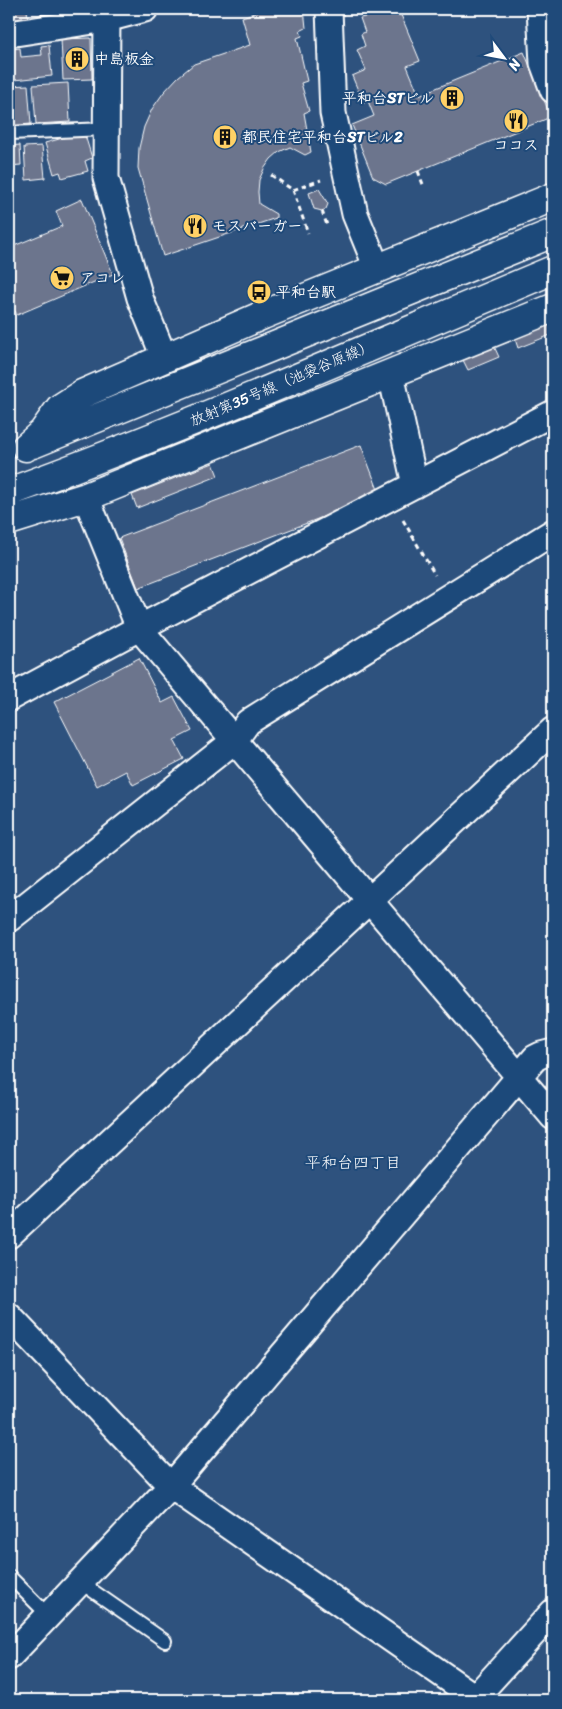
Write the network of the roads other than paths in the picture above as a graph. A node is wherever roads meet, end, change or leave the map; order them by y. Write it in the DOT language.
graph roads {
  1 [pos="145,9"];
  2 [pos="329,9"];
  3 [pos="540,9"];
  4 [pos="107,14"];
  5 [pos="9,34"];
  6 [pos="553,90"];
  7 [pos="106,129"];
  8 [pos="9,133"];
  9 [pos="553,197"];
  10 [pos="553,233"];
  11 [pos="377,268"];
  12 [pos="553,270"];
  13 [pos="553,308"];
  14 [pos="164,357"];
  15 [pos="390,374"];
  16 [pos="553,414"];
  17 [pos="17,450"];
  18 [pos="415,486"];
  19 [pos="9,492"];
  20 [pos="86,497"];
  21 [pos="9,521"];
  22 [pos="553,532"];
  23 [pos="139,628"];
  24 [pos="9,698"];
  25 [pos="553,730"];
  26 [pos="234,741"];
  27 [pos="369,901"];
  28 [pos="9,919"];
  29 [pos="553,1052"];
  30 [pos="519,1076"];
  31 [pos="553,1117"];
  32 [pos="9,1235"];
  33 [pos="9,1316"];
  34 [pos="171,1486"];
  35 [pos="9,1576"];
  36 [pos="80,1582"];
  37 [pos="553,1612"];
  38 [pos="48,1615"];
  39 [pos="165,1641"];
  40 [pos="9,1657"];
  41 [pos="476,1699"];
  1 -- 4 [label="street"];
  2 -- 11 [label="street"];
  3 -- 6 [label="street"];
  4 -- 5 [label="street"];
  4 -- 7 [label="street"];
  7 -- 8 [label="lane"];
  7 -- 14 [label="street"];
  9 -- 11 [label="main road"];
  10 -- 17 [label="main road"];
  11 -- 14 [label="main road"];
  12 -- 19 [label="main road, 放射第35号線（池袋谷原線）"];
  13 -- 15 [label="main road"];
  14 -- 17 [label="main road"];
  15 -- 18 [label="street"];
  15 -- 20 [label="main road"];
  16 -- 18 [label="street"];
  18 -- 23 [label="street"];
  20 -- 21 [label="main road"];
  20 -- 23 [label="street"];
  22 -- 26 [label="street"];
  23 -- 24 [label="street"];
  23 -- 26 [label="street"];
  25 -- 27 [label="street"];
  26 -- 27 [label="street"];
  26 -- 28 [label="street"];
  27 -- 30 [label="street"];
  27 -- 32 [label="street"];
  29 -- 30 [label="street"];
  30 -- 31 [label="street"];
  30 -- 34 [label="street"];
  33 -- 34 [label="street"];
  34 -- 36 [label="street"];
  34 -- 41 [label="street"];
  35 -- 38 [label="lane"];
  36 -- 38 [label="street"];
  36 -- 39 [label="lane"];
  37 -- 41 [label="street"];
  38 -- 40 [label="street"];
}
